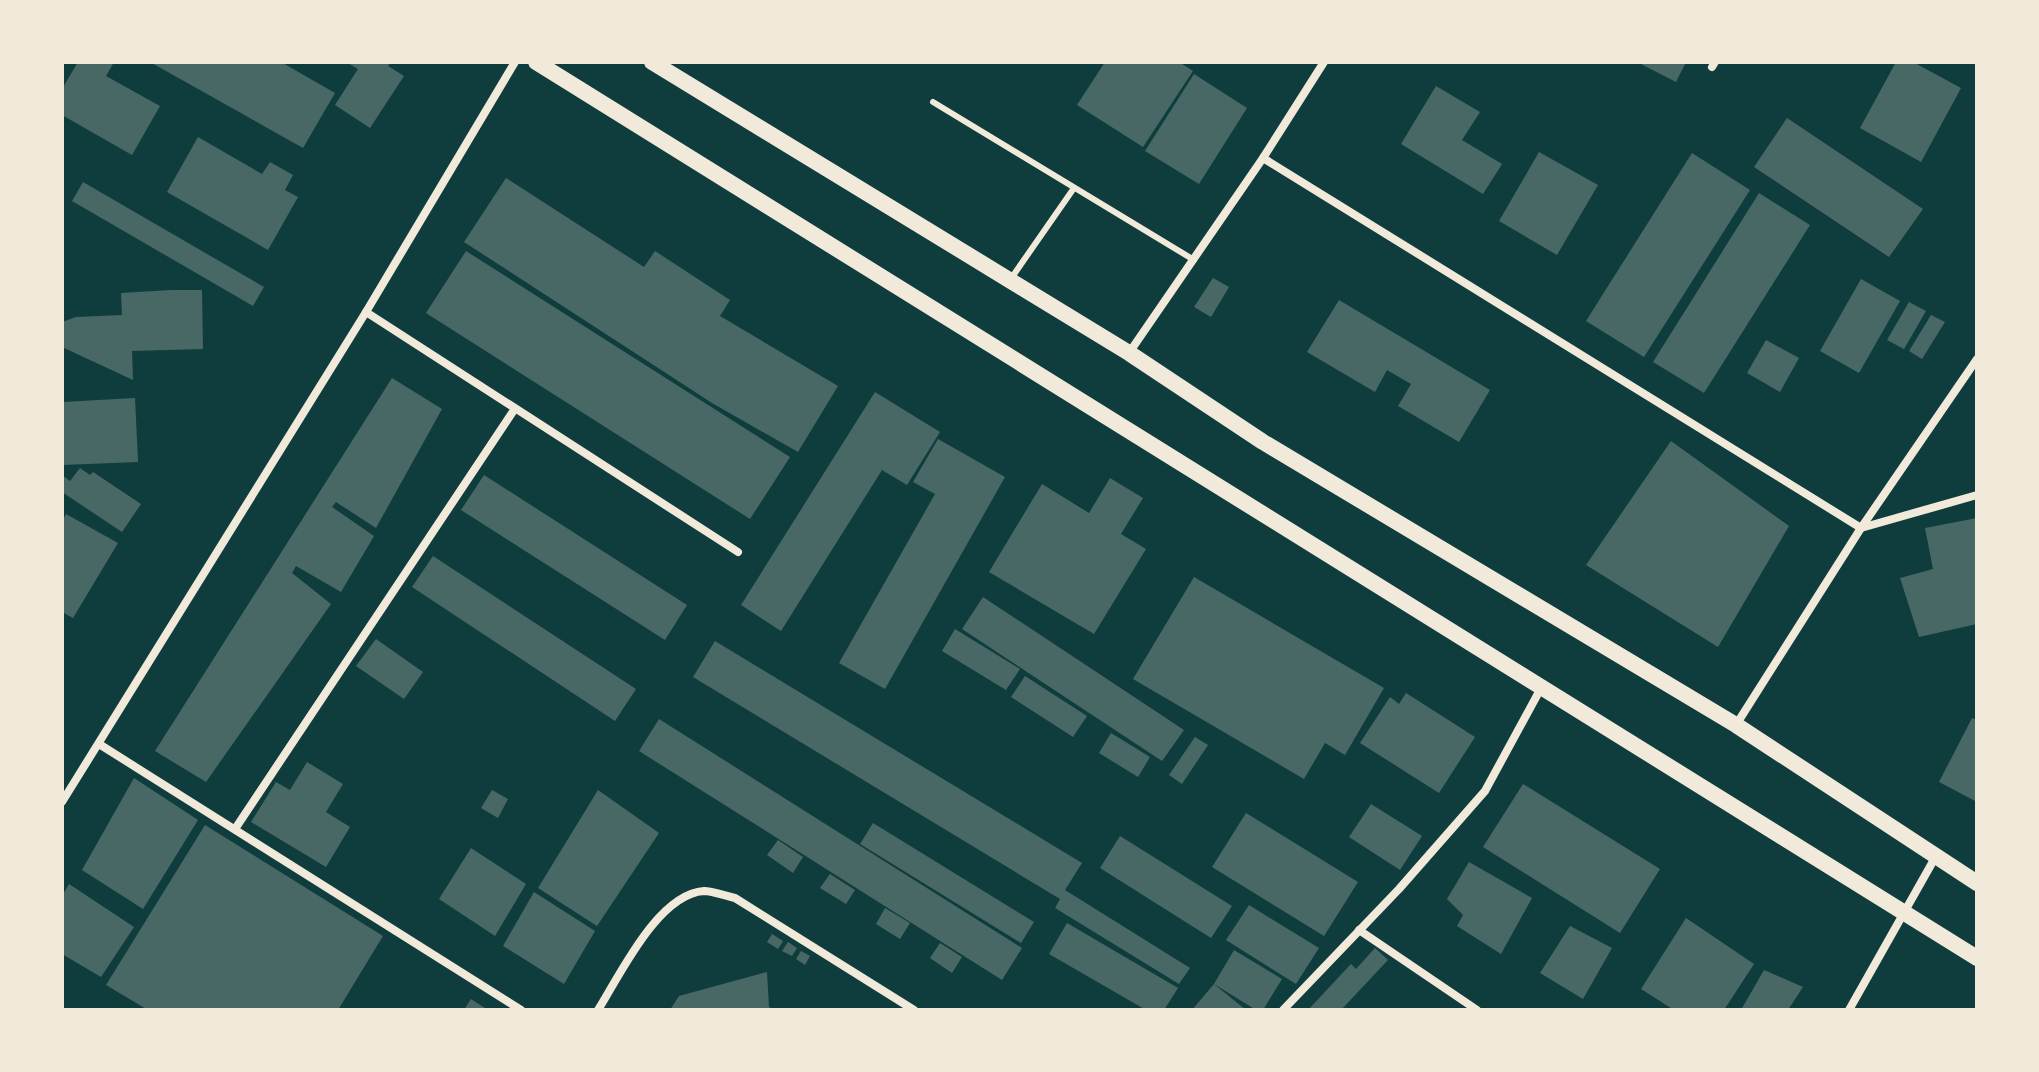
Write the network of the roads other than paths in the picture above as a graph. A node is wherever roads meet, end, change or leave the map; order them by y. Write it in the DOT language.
graph roads {
  1 [pos="515,62"];
  2 [pos="536,62"];
  3 [pos="652,62"];
  4 [pos="1324,62"];
  5 [pos="933,102"];
  6 [pos="1263,158"];
  7 [pos="1074,188"];
  8 [pos="1194,260"];
  9 [pos="1010,280"];
  10 [pos="366,312"];
  11 [pos="1129,353"];
  12 [pos="1977,359"];
  13 [pos="514,410"];
  14 [pos="1977,495"];
  15 [pos="1861,528"];
  16 [pos="738,552"];
  17 [pos="1541,688"];
  18 [pos="1736,725"];
  19 [pos="99,744"];
  20 [pos="62,802"];
  21 [pos="235,829"];
  22 [pos="1936,856"];
  23 [pos="1977,883"];
  24 [pos="1906,915"];
  25 [pos="1359,930"];
  26 [pos="1977,958"];
  27 [pos="521,1010"];
  28 [pos="598,1010"];
  29 [pos="914,1010"];
  30 [pos="1283,1010"];
  31 [pos="1477,1010"];
  32 [pos="1849,1010"];
  1 -- 10 [label="street"];
  2 -- 17 [label="main road"];
  3 -- 9 [label="main road"];
  4 -- 6 [label="street"];
  5 -- 7 [label="lane"];
  6 -- 8 [label="street"];
  6 -- 15 [label="street"];
  7 -- 8 [label="lane"];
  7 -- 9 [label="lane"];
  8 -- 11 [label="street"];
  9 -- 11 [label="main road"];
  10 -- 13 [label="street"];
  10 -- 19 [label="street"];
  11 -- 18 [label="main road"];
  12 -- 15 [label="street"];
  13 -- 16 [label="street"];
  13 -- 21 [label="street"];
  14 -- 15 [label="street"];
  15 -- 18 [label="street"];
  17 -- 24 [label="main road"];
  17 -- 25 [label="street"];
  18 -- 22 [label="main road"];
  19 -- 20 [label="street"];
  19 -- 21 [label="street"];
  21 -- 27 [label="street"];
  22 -- 23 [label="main road"];
  22 -- 24 [label="street"];
  24 -- 26 [label="main road"];
  24 -- 32 [label="street"];
  25 -- 30 [label="street"];
  25 -- 31 [label="street"];
  28 -- 29 [label="street"];
}
